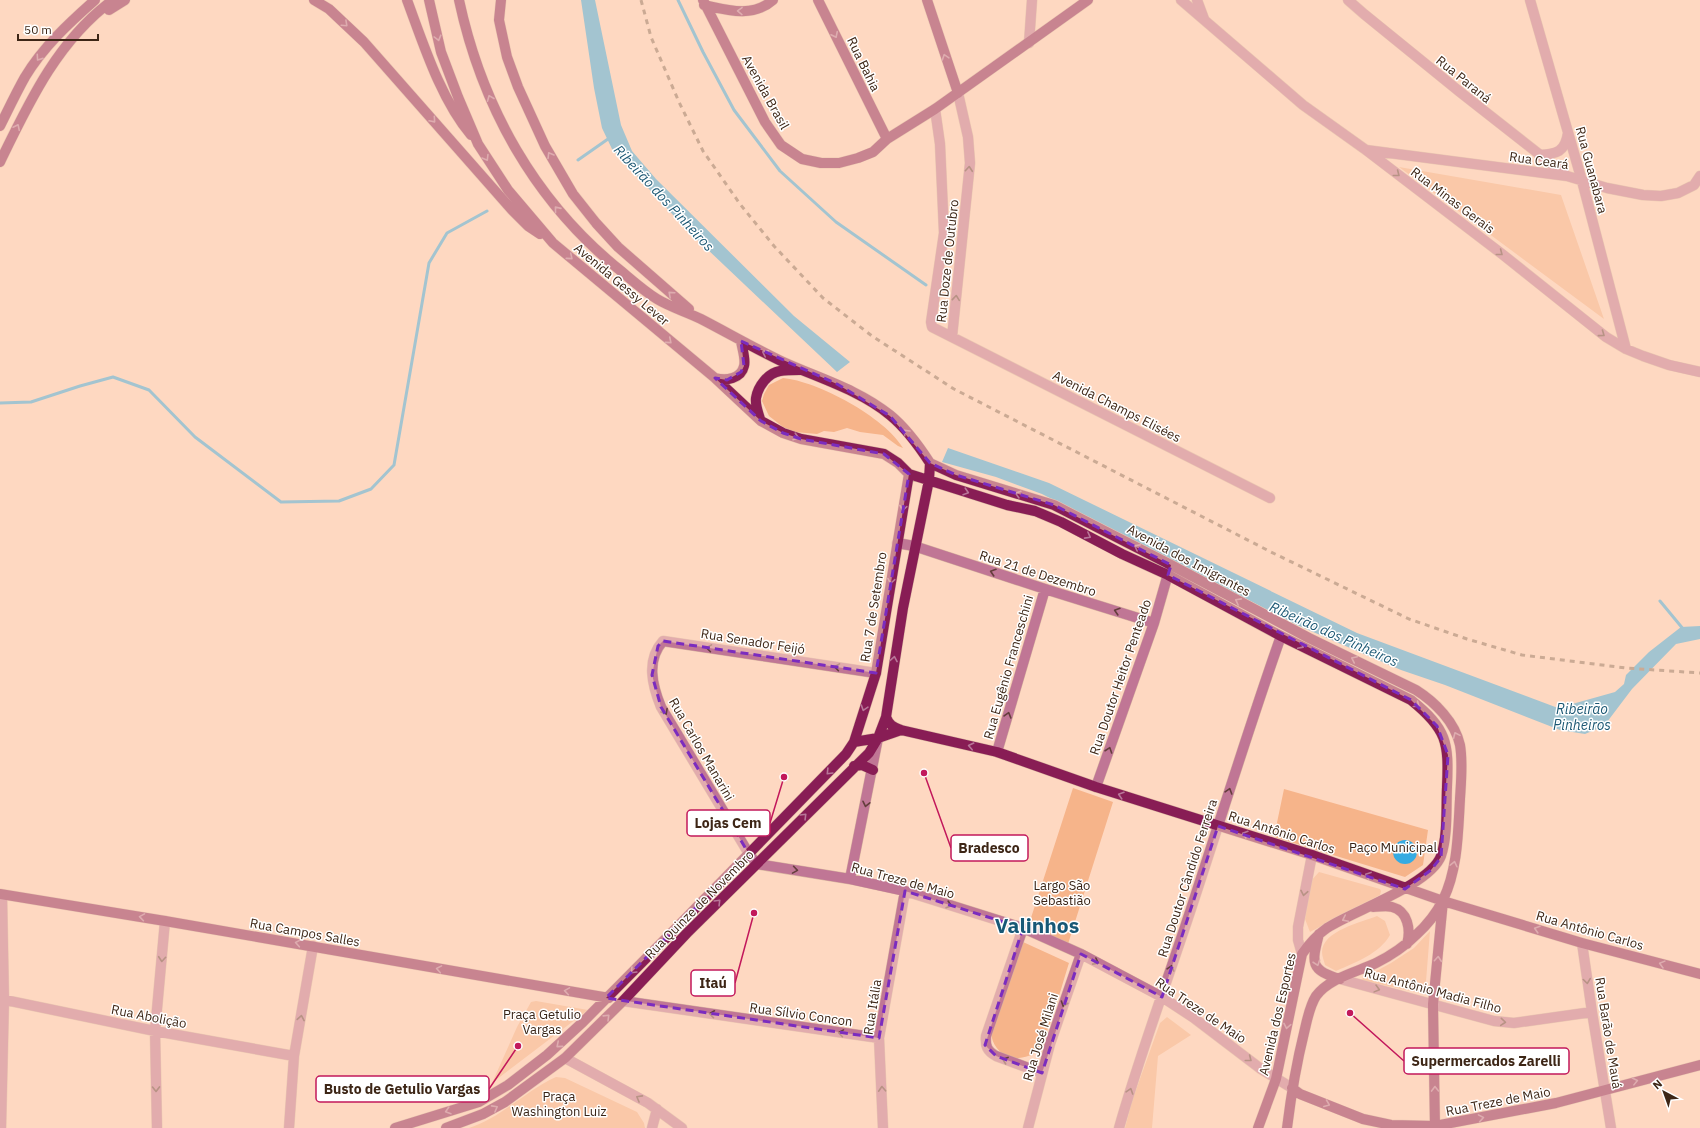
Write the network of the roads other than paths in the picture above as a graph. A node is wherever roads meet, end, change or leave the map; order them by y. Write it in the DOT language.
graph roads {
  1 [pos="95,0"];
  2 [pos="113,0"];
  3 [pos="125,0"];
  4 [pos="314,0"];
  5 [pos="408,0"];
  6 [pos="429,0"];
  7 [pos="459,0"];
  8 [pos="501,0"];
  9 [pos="773,0"];
  10 [pos="818,0"];
  11 [pos="927,0"];
  12 [pos="1032,0"];
  13 [pos="1088,0"];
  14 [pos="1181,0"];
  15 [pos="1197,0"];
  16 [pos="1348,0"];
  17 [pos="1530,0"];
  18 [pos="704,2"];
  19 [pos="1205,21"];
  20 [pos="84,26"];
  21 [pos="1029,43"];
  22 [pos="958,93"];
  23 [pos="935,109"];
  24 [pos="0,126"];
  25 [pos="1568,133"];
  26 [pos="886,139"];
  27 [pos="478,144"];
  28 [pos="1366,150"];
  29 [pos="1539,154"];
  30 [pos="0,162"];
  31 [pos="1567,176"];
  32 [pos="1700,176"];
  33 [pos="1582,181"];
  34 [pos="553,243"];
  35 [pos="701,320"];
  36 [pos="952,337"];
  37 [pos="741,341"];
  38 [pos="1626,349"];
  39 [pos="800,370"];
  40 [pos="1700,372"];
  41 [pos="715,378"];
  42 [pos="761,421"];
  43 [pos="930,463"];
  44 [pos="909,474"];
  45 [pos="929,480"];
  46 [pos="1270,498"];
  47 [pos="897,543"];
  48 [pos="914,546"];
  49 [pos="1171,564"];
  50 [pos="1168,575"];
  51 [pos="1045,589"];
  52 [pos="1154,623"];
  53 [pos="1281,636"];
  54 [pos="876,673"];
  55 [pos="652,675"];
  56 [pos="886,717"];
  57 [pos="901,730"];
  58 [pos="878,738"];
  59 [pos="854,742"];
  60 [pos="997,752"];
  61 [pos="854,766"];
  62 [pos="873,770"];
  63 [pos="1096,787"];
  64 [pos="1218,826"];
  65 [pos="749,854"];
  66 [pos="1312,855"];
  67 [pos="757,864"];
  68 [pos="850,879"];
  69 [pos="1405,889"];
  70 [pos="905,891"];
  71 [pos="1,894"];
  72 [pos="1443,901"];
  73 [pos="1370,907"];
  74 [pos="165,920"];
  75 [pos="1023,928"];
  76 [pos="1319,934"];
  77 [pos="1582,943"];
  78 [pos="1407,944"];
  79 [pos="313,946"];
  80 [pos="1081,954"];
  81 [pos="1302,954"];
  82 [pos="1700,974"];
  83 [pos="1340,979"];
  84 [pos="1162,997"];
  85 [pos="606,998"];
  86 [pos="2,1000"];
  87 [pos="623,1001"];
  88 [pos="1434,1004"];
  89 [pos="1592,1012"];
  90 [pos="155,1031"];
  91 [pos="879,1038"];
  92 [pos="294,1056"];
  93 [pos="565,1058"];
  94 [pos="1700,1065"];
  95 [pos="1042,1073"];
  96 [pos="1276,1079"];
  97 [pos="1292,1088"];
  98 [pos="1606,1089"];
  99 [pos="657,1109"];
  100 [pos="1435,1127"];
  101 [pos="1,1128"];
  102 [pos="157,1128"];
  103 [pos="289,1128"];
  104 [pos="395,1128"];
  105 [pos="446,1128"];
  106 [pos="652,1128"];
  107 [pos="682,1128"];
  108 [pos="883,1128"];
  109 [pos="1028,1128"];
  110 [pos="1118,1128"];
  111 [pos="1258,1128"];
  112 [pos="1287,1128"];
  113 [pos="1611,1128"];
  1 -- 24 [label="main road, one-way"];
  2 -- 20 [label="main road"];
  3 -- 20 [label="main road"];
  4 -- 34 [label="main road, one-way"];
  5 -- 27 [label="main road"];
  6 -- 27 [label="main road, Avenida Gessy Lever, one-way"];
  35 -- 7 [label="main road, Avenida Gessy Lever, one-way"];
  35 -- 8 [label="main road, one-way"];
  9 -- 18 [label="main road, one-way"];
  10 -- 26 [label="main road, Rua Bahia, one-way"];
  22 -- 11 [label="main road, Rua Doze de Outubro, one-way"];
  12 -- 21 [label="street"];
  13 -- 21 [label="main road, Avenida Brasil"];
  14 -- 19 [label="street, Rua Minas Gerais"];
  15 -- 19 [label="street, Rua Minas Gerais"];
  16 -- 29 [label="street, Rua Paraná"];
  17 -- 25 [label="street, Rua Guanabara"];
  18 -- 26 [label="main road, Avenida Brasil"];
  19 -- 28 [label="street, Rua Minas Gerais"];
  30 -- 20 [label="main road, one-way"];
  21 -- 22 [label="main road, Avenida Brasil"];
  22 -- 23 [label="main road, Avenida Brasil"];
  36 -- 22 [label="street, Rua Doze de Outubro, one-way"];
  23 -- 26 [label="main road, Avenida Brasil"];
  23 -- 36 [label="street, Rua Doze de Outubro"];
  25 -- 29 [label="street"];
  25 -- 33 [label="street, Rua Guanabara"];
  27 -- 34 [label="main road, Avenida Gessy Lever, one-way"];
  28 -- 31 [label="street, Rua Ceará"];
  28 -- 38 [label="street, Rua Minas Gerais, one-way"];
  29 -- 31 [label="street, Rua Paraná"];
  31 -- 33 [label="street, Rua Ceará"];
  32 -- 33 [label="street, Rua Ceará"];
  33 -- 38 [label="street, Rua Guanabara"];
  34 -- 41 [label="main road, Avenida Gessy Lever, one-way"];
  35 -- 37 [label="main road, Avenida Gessy Lever"];
  36 -- 46 [label="street, Avenida Champs Elisées"];
  39 -- 37 [label="main road, Avenida Gessy Lever, one-way"];
  37 -- 41 [label="main road"];
  38 -- 40 [label="street, Rua Minas Gerais"];
  39 -- 42 [label="main road"];
  43 -- 39 [label="main road, Avenida Gessy Lever, one-way"];
  41 -- 42 [label="main road, Avenida Gessy Lever"];
  42 -- 44 [label="main road, Avenida Gessy Lever, one-way"];
  43 -- 45 [label="main road"];
  49 -- 43 [label="main road, Avenida dos Imigrantes, one-way"];
  44 -- 45 [label="main road, Avenida dos Imigrantes"];
  44 -- 47 [label="main road, Rua 7 de Setembro, one-way"];
  45 -- 48 [label="main road"];
  45 -- 50 [label="main road, Avenida dos Imigrantes, one-way"];
  47 -- 48 [label="street, Rua 21 de Dezembro"];
  47 -- 54 [label="main road, Rua 7 de Setembro, one-way"];
  51 -- 48 [label="street, Rua 21 de Dezembro, one-way"];
  56 -- 48 [label="main road, one-way"];
  49 -- 50 [label="street, Rua Doutor Heitor Penteado"];
  72 -- 49 [label="main road, Avenida dos Imigrantes, one-way"];
  50 -- 52 [label="street, Rua Doutor Heitor Penteado"];
  50 -- 53 [label="main road, Avenida dos Imigrantes"];
  52 -- 51 [label="street, Rua 21 de Dezembro, one-way"];
  60 -- 51 [label="street, Rua Eugênio Franceschini, one-way"];
  63 -- 52 [label="street, Rua Doutor Heitor Penteado, one-way"];
  64 -- 53 [label="street, Rua Doutor Cândido Ferreira, one-way"];
  53 -- 69 [label="main road, Avenida dos Imigrantes, one-way"];
  54 -- 55 [label="street, Rua Senador Feijó, one-way"];
  54 -- 59 [label="main road, Rua 7 de Setembro, one-way"];
  55 -- 65 [label="street, Rua Carlos Manarini, one-way"];
  56 -- 57 [label="main road, Rua Antônio Carlos"];
  56 -- 58 [label="main road"];
  57 -- 58 [label="main road"];
  60 -- 57 [label="main road, Rua Antônio Carlos, one-way"];
  58 -- 59 [label="main road"];
  58 -- 61 [label="main road, Rua Quinze de Novembro"];
  58 -- 62 [label="street"];
  59 -- 65 [label="main road, Rua Quinze de Novembro, one-way"];
  60 -- 63 [label="main road, Rua Antônio Carlos"];
  61 -- 62 [label="main road"];
  67 -- 61 [label="main road, Rua Quinze de Novembro, one-way"];
  62 -- 68 [label="street, one-way"];
  64 -- 63 [label="main road, Rua Antônio Carlos, one-way"];
  66 -- 64 [label="main road, Rua Antônio Carlos, one-way"];
  84 -- 64 [label="street, Rua Doutor Cândido Ferreira, one-way"];
  65 -- 67 [label="street, Rua Carlos Manarini"];
  65 -- 85 [label="main road, Rua Quinze de Novembro, one-way"];
  69 -- 66 [label="main road, Rua Antônio Carlos, one-way"];
  66 -- 81 [label="street, one-way"];
  67 -- 68 [label="street, Rua Treze de Maio, one-way"];
  87 -- 67 [label="main road, Rua Quinze de Novembro, one-way"];
  68 -- 70 [label="street, Rua Treze de Maio"];
  69 -- 72 [label="main road, Rua Antônio Carlos"];
  69 -- 73 [label="main road, Avenida dos Esportes"];
  70 -- 75 [label="street, Rua Treze de Maio, one-way"];
  70 -- 91 [label="street, Rua Itália"];
  74 -- 71 [label="main road, Rua Campos Salles, one-way"];
  71 -- 86 [label="street"];
  77 -- 72 [label="main road, Rua Antônio Carlos, one-way"];
  72 -- 78 [label="main road"];
  88 -- 72 [label="main road, one-way"];
  73 -- 76 [label="main road, Avenida dos Esportes, one-way"];
  73 -- 78 [label="main road"];
  79 -- 74 [label="main road, Rua Campos Salles, one-way"];
  74 -- 90 [label="street, one-way"];
  75 -- 80 [label="street, Rua Treze de Maio"];
  95 -- 75 [label="street, one-way"];
  76 -- 81 [label="main road, Avenida dos Esportes"];
  76 -- 83 [label="main road, one-way"];
  82 -- 77 [label="main road, Rua Antônio Carlos, one-way"];
  77 -- 89 [label="street, Rua Barão de Mauá, one-way"];
  78 -- 83 [label="main road"];
  85 -- 79 [label="main road, Rua Campos Salles, one-way"];
  92 -- 79 [label="street, one-way"];
  80 -- 84 [label="street, Rua Treze de Maio, one-way"];
  80 -- 95 [label="street, Rua José Milani, one-way"];
  81 -- 96 [label="main road, Avenida dos Esportes, one-way"];
  83 -- 88 [label="street, Rua Antônio Madia Filho, one-way"];
  83 -- 97 [label="main road"];
  84 -- 96 [label="street, Rua Treze de Maio, one-way"];
  110 -- 84 [label="street, Rua Doutor Cândido Ferreira, one-way"];
  85 -- 87 [label="main road, Rua Campos Salles"];
  85 -- 104 [label="main road, Rua Quinze de Novembro, one-way"];
  86 -- 90 [label="street, Rua Abolição"];
  86 -- 101 [label="street"];
  91 -- 87 [label="street, Rua Sílvio Concon, one-way"];
  93 -- 87 [label="main road, Rua Quinze de Novembro, one-way"];
  88 -- 89 [label="street, Rua Antônio Madia Filho, one-way"];
  100 -- 88 [label="main road, one-way"];
  89 -- 98 [label="street, Rua Barão de Mauá"];
  90 -- 92 [label="street, Rua Abolição"];
  90 -- 102 [label="street, one-way"];
  108 -- 91 [label="street, Rua Itália, one-way"];
  92 -- 103 [label="street"];
  99 -- 93 [label="street, one-way"];
  105 -- 93 [label="main road, Rua Quinze de Novembro, one-way"];
  98 -- 94 [label="main road, Rua Treze de Maio, one-way"];
  95 -- 109 [label="street, Rua José Milani"];
  96 -- 97 [label="street, Rua Treze de Maio"];
  96 -- 111 [label="main road, Avenida dos Esportes"];
  97 -- 100 [label="main road, Rua Treze de Maio, one-way"];
  97 -- 112 [label="main road"];
  100 -- 98 [label="main road, Rua Treze de Maio, one-way"];
  98 -- 113 [label="street, Rua Barão de Mauá"];
  99 -- 106 [label="street"];
  99 -- 107 [label="street"];
}
